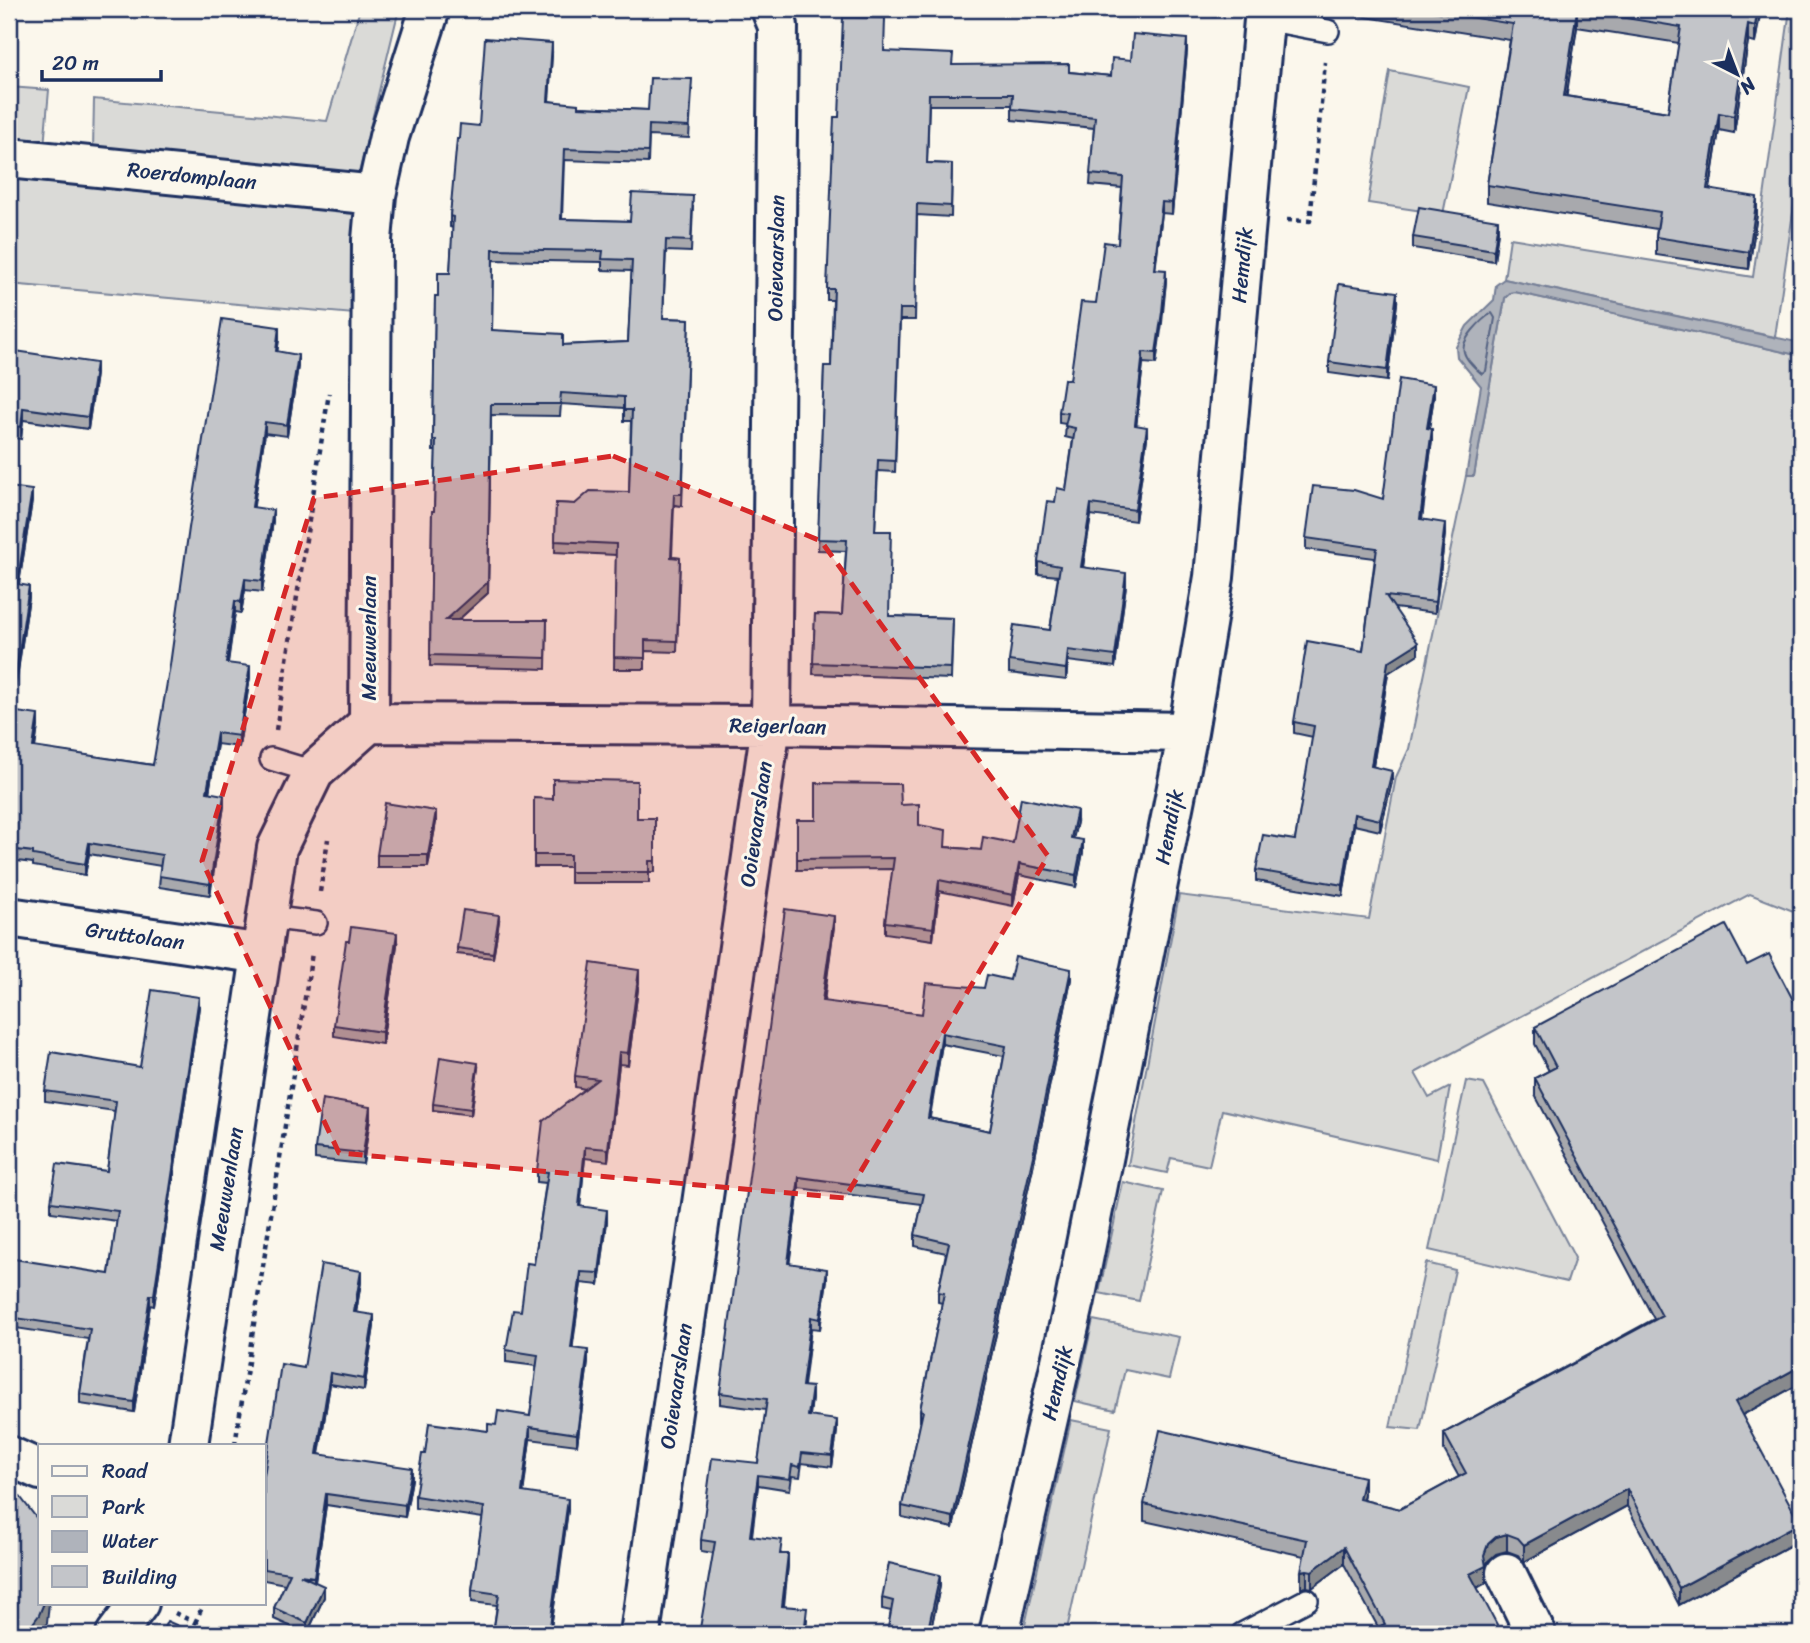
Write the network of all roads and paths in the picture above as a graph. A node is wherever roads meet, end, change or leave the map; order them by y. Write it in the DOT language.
graph roads {
  1 [pos="430,9"];
  2 [pos="771,9"];
  3 [pos="1132,9"];
  4 [pos="1210,12"];
  5 [pos="1265,14"];
  6 [pos="1328,31"];
  7 [pos="9,158"];
  8 [pos="376,195"];
  9 [pos="1247,218"];
  10 [pos="329,392"];
  11 [pos="369,723"];
  12 [pos="771,725"];
  13 [pos="1188,732"];
  14 [pos="271,759"];
  15 [pos="314,772"];
  16 [pos="330,829"];
  17 [pos="9,917"];
  18 [pos="316,923"];
  19 [pos="264,936"];
  20 [pos="188,1444"];
  21 [pos="235,1444"];
  22 [pos="9,1456"];
  23 [pos="38,1469"];
  24 [pos="1506,1573"];
  25 [pos="1307,1600"];
  26 [pos="204,1604"];
  27 [pos="152,1605"];
  28 [pos="195,1623"];
  29 [pos="116,1634"];
  30 [pos="218,1634"];
  31 [pos="640,1634"];
  32 [pos="999,1634"];
  33 [pos="1242,1634"];
  34 [pos="1536,1634"];
  1 -- 8 [label="street, Meeuwenlaan"];
  2 -- 12 [label="street, Ooievaarslaan"];
  3 -- 4 [label="path"];
  4 -- 5 [label="path"];
  5 -- 6 [label="lane"];
  5 -- 9 [label="street, Hemdijk"];
  6 -- 9 [label="path"];
  7 -- 8 [label="street, Roerdomplaan"];
  8 -- 11 [label="street, Meeuwenlaan"];
  9 -- 13 [label="street, Hemdijk"];
  10 -- 14 [label="path"];
  11 -- 12 [label="street, Reigerlaan"];
  11 -- 15 [label="street, Meeuwenlaan"];
  12 -- 13 [label="street, Reigerlaan"];
  12 -- 31 [label="street, Ooievaarslaan"];
  13 -- 32 [label="street, Hemdijk"];
  14 -- 15 [label="lane"];
  15 -- 19 [label="street, Meeuwenlaan"];
  16 -- 18 [label="path"];
  17 -- 19 [label="street, Gruttolaan"];
  18 -- 19 [label="lane"];
  18 -- 21 [label="path"];
  19 -- 20 [label="street, Meeuwenlaan"];
  22 -- 23 [label="street"];
  24 -- 34 [label="street"];
  25 -- 33 [label="lane"];
  26 -- 28 [label="path"];
  27 -- 28 [label="path"];
  27 -- 29 [label="street"];
  28 -- 30 [label="path"];
}
